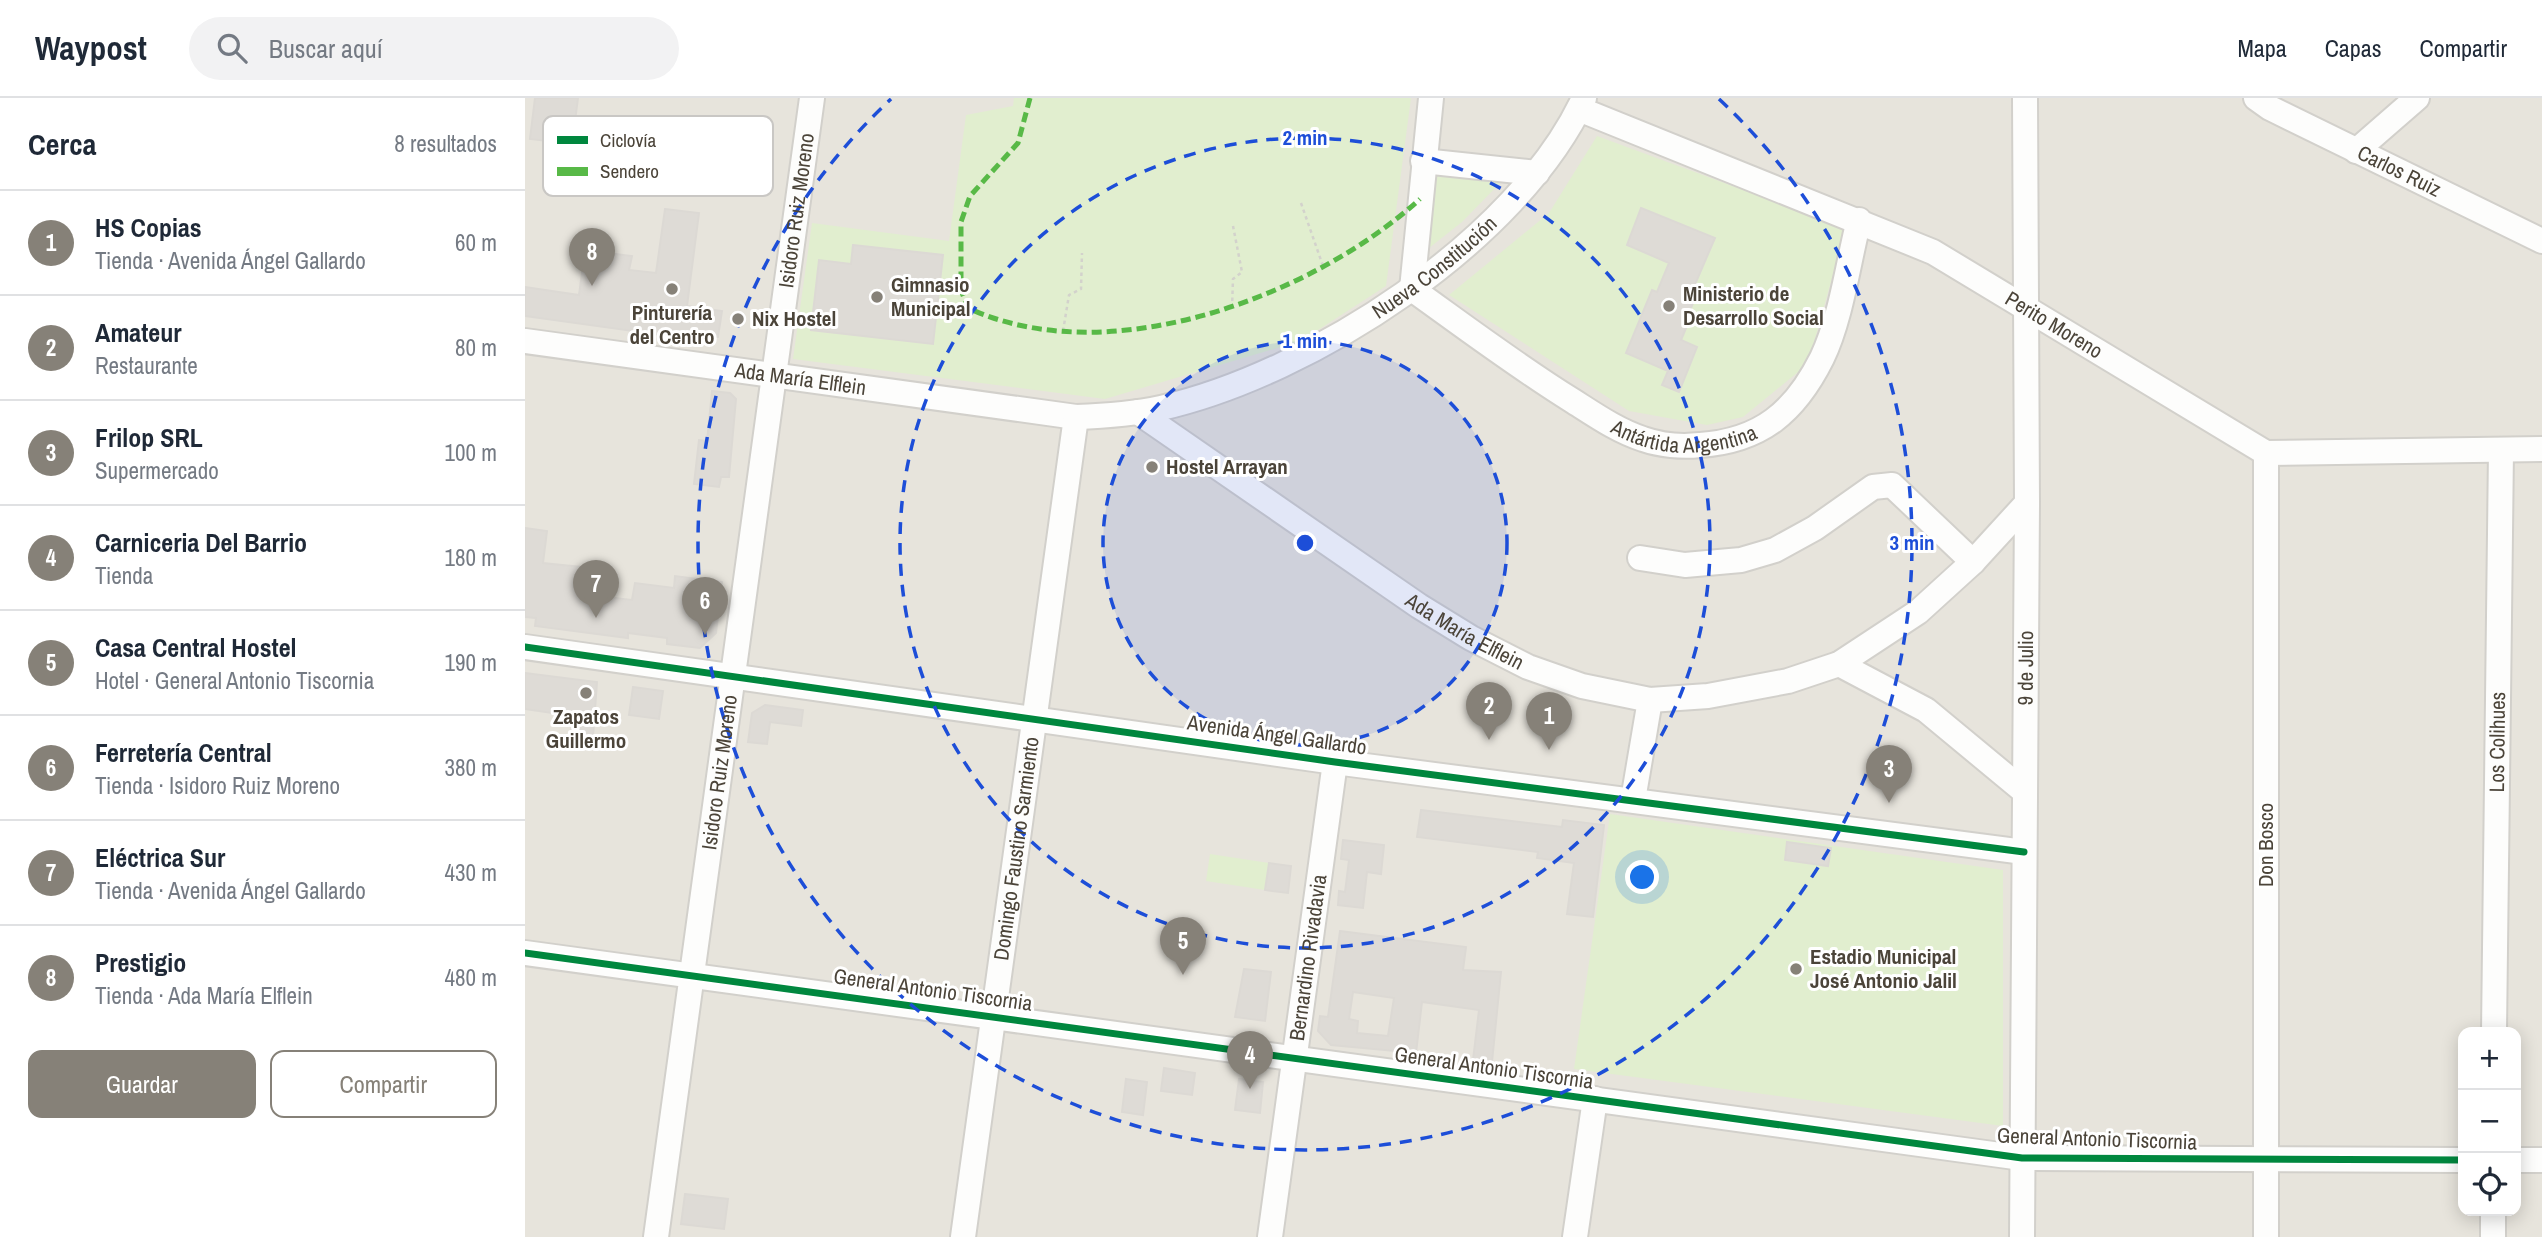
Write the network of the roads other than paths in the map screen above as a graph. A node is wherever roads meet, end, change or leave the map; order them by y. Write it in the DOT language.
graph roads {
  1 [pos="812,98"];
  2 [pos="1430,98"];
  3 [pos="2025,98"];
  4 [pos="2256,98"];
  5 [pos="2417,98"];
  6 [pos="1582,104"];
  7 [pos="2356,151"];
  8 [pos="1423,160"];
  9 [pos="1537,173"];
  10 [pos="1859,220"];
  11 [pos="2542,241"];
  12 [pos="1412,289"];
  13 [pos="2026,308"];
  14 [pos="525,341"];
  15 [pos="776,375"];
  16 [pos="1138,412"];
  17 [pos="1076,417"];
  18 [pos="2542,449"];
  19 [pos="2501,450"];
  20 [pos="2266,453"];
  21 [pos="2027,503"];
  22 [pos="1640,558"];
  23 [pos="1973,562"];
  24 [pos="525,647"];
  25 [pos="1839,664"];
  26 [pos="733,675"];
  27 [pos="1650,700"];
  28 [pos="1034,718"];
  29 [pos="1335,762"];
  30 [pos="2025,793"];
  31 [pos="1633,800"];
  32 [pos="2024,852"];
  33 [pos="525,953"];
  34 [pos="692,975"];
  35 [pos="995,1016"];
  36 [pos="2494,1027"];
  37 [pos="1294,1058"];
  38 [pos="1595,1099"];
  39 [pos="2022,1158"];
  40 [pos="2266,1160"];
  41 [pos="2458,1160"];
  42 [pos="2521,1160"];
  43 [pos="2542,1160"];
  44 [pos="2493,1216"];
  45 [pos="656,1237"];
  46 [pos="963,1237"];
  47 [pos="1270,1237"];
  48 [pos="1575,1237"];
  49 [pos="2022,1237"];
  50 [pos="2266,1237"];
  51 [pos="2493,1237"];
  1 -- 15 [label="street, Isidoro Ruiz Moreno"];
  2 -- 8 [label="street"];
  3 -- 13 [label="street, 9 de Julio"];
  4 -- 7 [label="street, Carlos Ruiz"];
  5 -- 7 [label="street"];
  6 -- 9 [label="street, Nueva Constitución"];
  6 -- 10 [label="street, Perito Moreno"];
  7 -- 11 [label="street, Carlos Ruiz"];
  8 -- 9 [label="street"];
  8 -- 12 [label="street"];
  9 -- 12 [label="street, Nueva Constitución"];
  10 -- 12 [label="street, Antártida Argentina"];
  10 -- 13 [label="street, Perito Moreno"];
  12 -- 16 [label="street, Nueva Constitución"];
  13 -- 20 [label="street, Perito Moreno"];
  13 -- 21 [label="street, 9 de Julio"];
  14 -- 15 [label="street, Ada María Elflein"];
  15 -- 17 [label="street, Ada María Elflein"];
  15 -- 26 [label="street, Isidoro Ruiz Moreno"];
  16 -- 17 [label="street, Nueva Constitución"];
  16 -- 27 [label="street, Ada María Elflein"];
  17 -- 28 [label="street, Domingo Faustino Sarmiento"];
  18 -- 19 [label="street"];
  19 -- 20 [label="street"];
  19 -- 36 [label="street, Los Colihues"];
  20 -- 40 [label="street, Don Bosco"];
  21 -- 23 [label="street, Ada María Elflein"];
  21 -- 30 [label="street, 9 de Julio"];
  22 -- 23 [label="street"];
  23 -- 25 [label="street, Ada María Elflein"];
  24 -- 26 [label="street, Avenida Ángel Gallardo"];
  25 -- 27 [label="street, Ada María Elflein"];
  25 -- 30 [label="street"];
  26 -- 28 [label="street, Avenida Ángel Gallardo"];
  26 -- 34 [label="street, Isidoro Ruiz Moreno"];
  27 -- 31 [label="street"];
  28 -- 29 [label="street, Avenida Ángel Gallardo"];
  28 -- 35 [label="street, Domingo Faustino Sarmiento"];
  29 -- 31 [label="street, Avenida Ángel Gallardo"];
  29 -- 37 [label="street, Bernardino Rivadavia"];
  30 -- 32 [label="street, 9 de Julio"];
  31 -- 32 [label="street, Avenida Ángel Gallardo"];
  32 -- 39 [label="street, 9 de Julio"];
  33 -- 34 [label="street, General Antonio Tiscornia"];
  34 -- 35 [label="street, General Antonio Tiscornia"];
  34 -- 45 [label="street, Isidoro Ruiz Moreno"];
  35 -- 37 [label="street, General Antonio Tiscornia"];
  35 -- 46 [label="street, Domingo Faustino Sarmiento"];
  37 -- 38 [label="street, General Antonio Tiscornia"];
  37 -- 47 [label="street, Bernardino Rivadavia"];
  38 -- 39 [label="street, General Antonio Tiscornia"];
  38 -- 48 [label="street"];
  39 -- 40 [label="street, General Antonio Tiscornia"];
  39 -- 49 [label="street, 9 de Julio"];
  40 -- 41 [label="street, General Antonio Tiscornia"];
  40 -- 50 [label="street, Don Bosco"];
  42 -- 43 [label="street"];
  44 -- 51 [label="street"];
}
